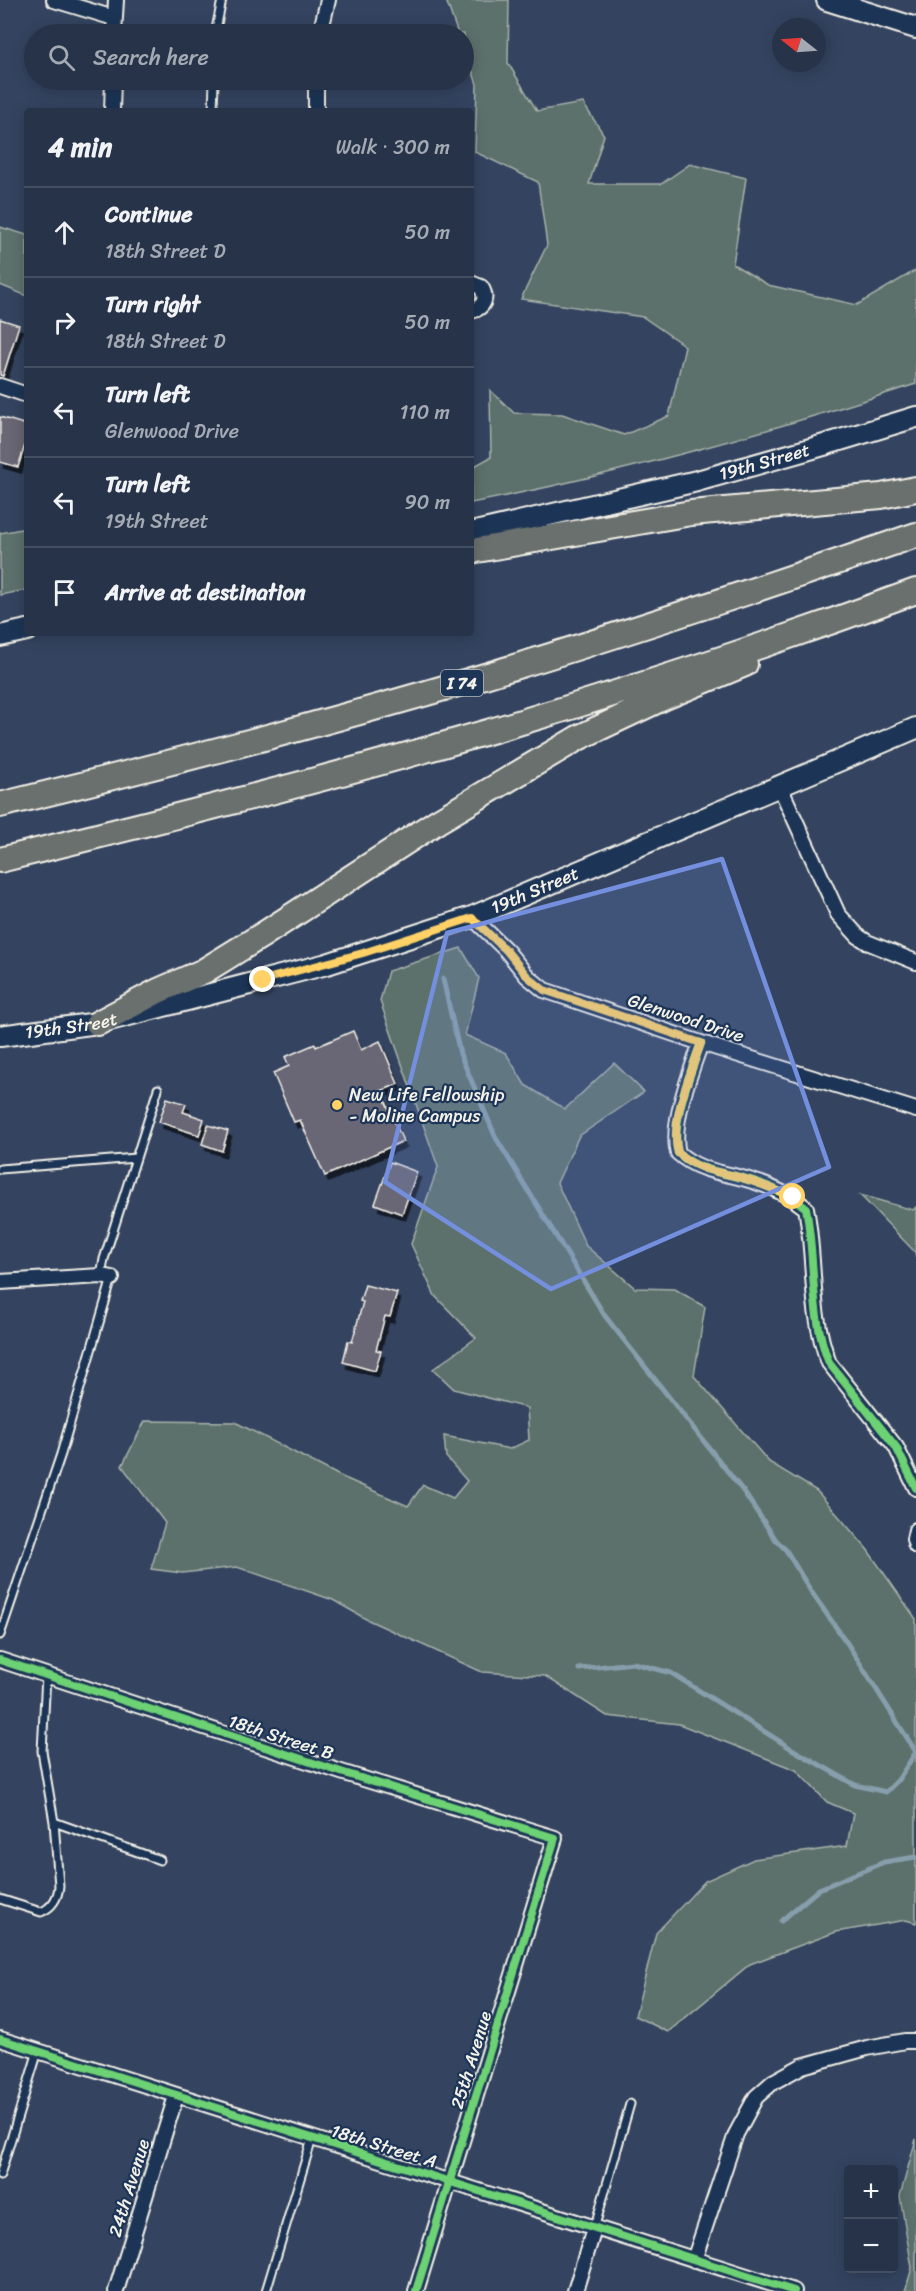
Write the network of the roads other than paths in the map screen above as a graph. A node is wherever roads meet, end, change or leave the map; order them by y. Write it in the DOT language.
graph roads {
  1 [pos="54,0"];
  2 [pos="116,0"];
  3 [pos="222,0"];
  4 [pos="328,0"];
  5 [pos="827,0"];
  6 [pos="114,18"];
  7 [pos="114,24"];
  8 [pos="217,24"];
  9 [pos="322,24"];
  10 [pos="916,28"];
  11 [pos="113,90"];
  12 [pos="214,90"];
  13 [pos="316,90"];
  14 [pos="112,108"];
  15 [pos="213,108"];
  16 [pos="316,108"];
  17 [pos="474,284"];
  18 [pos="474,310"];
  19 [pos="0,386"];
  20 [pos="24,394"];
  21 [pos="916,417"];
  22 [pos="916,489"];
  23 [pos="474,532"];
  24 [pos="916,535"];
  25 [pos="474,550"];
  26 [pos="916,591"];
  27 [pos="848,616"];
  28 [pos="24,631"];
  29 [pos="0,636"];
  30 [pos="916,728"];
  31 [pos="780,787"];
  32 [pos="0,805"];
  33 [pos="0,860"];
  34 [pos="472,918"];
  35 [pos="916,962"];
  36 [pos="98,1023"];
  37 [pos="0,1036"];
  38 [pos="701,1043"];
  39 [pos="158,1089"];
  40 [pos="916,1110"];
  41 [pos="136,1158"];
  42 [pos="0,1169"];
  43 [pos="107,1277"];
  44 [pos="0,1282"];
  45 [pos="916,1488"];
  46 [pos="916,1530"];
  47 [pos="916,1546"];
  48 [pos="0,1635"];
  49 [pos="0,1660"];
  50 [pos="46,1676"];
  51 [pos="54,1822"];
  52 [pos="555,1838"];
  53 [pos="160,1860"];
  54 [pos="0,1899"];
  55 [pos="0,2039"];
  56 [pos="916,2041"];
  57 [pos="38,2051"];
  58 [pos="176,2096"];
  59 [pos="630,2104"];
  60 [pos="312,2139"];
  61 [pos="0,2175"];
  62 [pos="450,2182"];
  63 [pos="594,2229"];
  64 [pos="694,2260"];
  65 [pos="116,2291"];
  66 [pos="266,2291"];
  67 [pos="416,2291"];
  68 [pos="575,2291"];
  69 [pos="794,2291"];
  1 -- 6 [label="street"];
  2 -- 6 [label="street"];
  3 -- 8 [label="lane"];
  4 -- 9 [label="street"];
  5 -- 10 [label="main road"];
  6 -- 7 [label="street"];
  11 -- 14 [label="street"];
  12 -- 15 [label="lane"];
  13 -- 16 [label="street"];
  17 -- 18 [label="street"];
  19 -- 20 [label="street"];
  21 -- 23 [label="main road, 19th Street"];
  22 -- 25 [label="highway"];
  24 -- 32 [label="highway, I 74"];
  26 -- 27 [label="highway"];
  27 -- 33 [label="highway"];
  27 -- 36 [label="highway"];
  28 -- 29 [label="main road"];
  30 -- 31 [label="main road, 19th Street"];
  31 -- 34 [label="main road, 19th Street"];
  31 -- 35 [label="street"];
  34 -- 36 [label="main road, 19th Street"];
  34 -- 38 [label="street, Glenwood Drive"];
  36 -- 37 [label="main road, 19th Street"];
  38 -- 40 [label="street, Glenwood Drive"];
  38 -- 45 [label="street"];
  39 -- 41 [label="lane"];
  41 -- 42 [label="lane"];
  41 -- 43 [label="lane"];
  43 -- 44 [label="street"];
  43 -- 48 [label="lane"];
  46 -- 47 [label="street"];
  49 -- 50 [label="street, 18th Street B"];
  50 -- 51 [label="lane"];
  50 -- 52 [label="street, 18th Street B"];
  51 -- 53 [label="lane"];
  51 -- 54 [label="lane"];
  52 -- 62 [label="street, 25th Avenue"];
  55 -- 57 [label="street, 18th Street A"];
  56 -- 64 [label="street"];
  57 -- 58 [label="street, 18th Street A"];
  57 -- 61 [label="lane"];
  58 -- 60 [label="street, 18th Street A"];
  58 -- 65 [label="street, 24th Avenue"];
  59 -- 63 [label="lane"];
  60 -- 62 [label="street, 18th Street A"];
  60 -- 66 [label="lane"];
  62 -- 63 [label="street, 18th Street A"];
  62 -- 67 [label="street, 25th Avenue"];
  63 -- 64 [label="street, 18th Street A"];
  63 -- 68 [label="street"];
  64 -- 69 [label="street, 18th Street A"];
}
